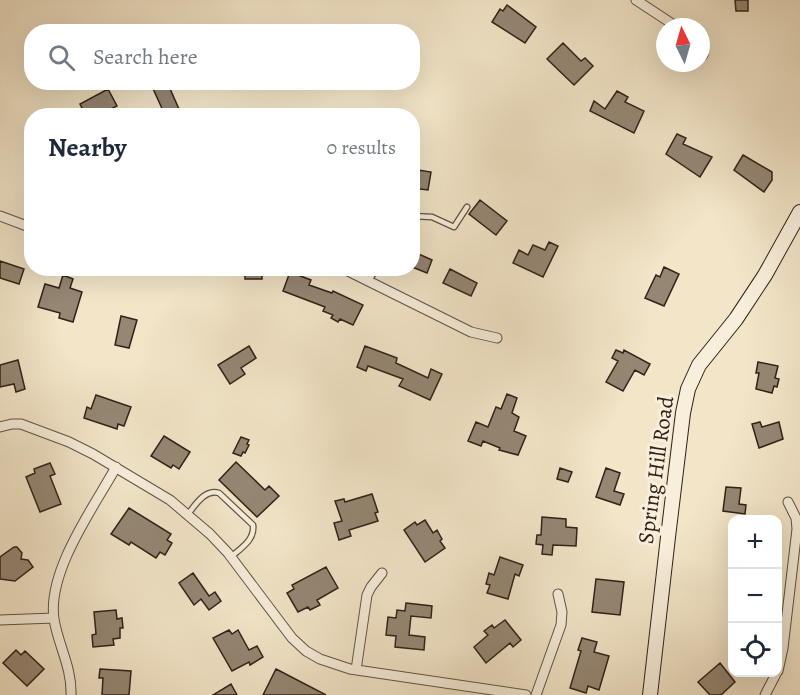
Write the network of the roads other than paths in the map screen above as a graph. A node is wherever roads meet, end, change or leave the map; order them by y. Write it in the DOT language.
graph roads {
  1 [pos="636,0"];
  2 [pos="663,18"];
  3 [pos="467,207"];
  4 [pos="800,212"];
  5 [pos="0,216"];
  6 [pos="420,216"];
  7 [pos="24,225"];
  8 [pos="357,276"];
  9 [pos="372,276"];
  10 [pos="368,282"];
  11 [pos="497,338"];
  12 [pos="0,427"];
  13 [pos="116,467"];
  14 [pos="788,502"];
  15 [pos="188,514"];
  16 [pos="231,557"];
  17 [pos="382,573"];
  18 [pos="558,594"];
  19 [pos="54,618"];
  20 [pos="0,620"];
  21 [pos="782,652"];
  22 [pos="356,670"];
  23 [pos="774,677"];
  24 [pos="71,695"];
  25 [pos="526,695"];
  26 [pos="536,695"];
  27 [pos="650,695"];
  28 [pos="765,695"];
  1 -- 2 [label="street"];
  3 -- 6 [label="lane"];
  4 -- 27 [label="main road, Spring Hill Road"];
  5 -- 7 [label="street"];
  8 -- 10 [label="street"];
  9 -- 10 [label="lane"];
  10 -- 11 [label="street"];
  12 -- 13 [label="street"];
  13 -- 15 [label="street"];
  13 -- 19 [label="street"];
  14 -- 21 [label="street"];
  15 -- 16 [label="street"];
  15 -- 16 [label="lane"];
  16 -- 22 [label="street"];
  17 -- 22 [label="street"];
  18 -- 26 [label="street"];
  19 -- 20 [label="street"];
  19 -- 24 [label="street"];
  22 -- 25 [label="street"];
  23 -- 28 [label="street"];
}
